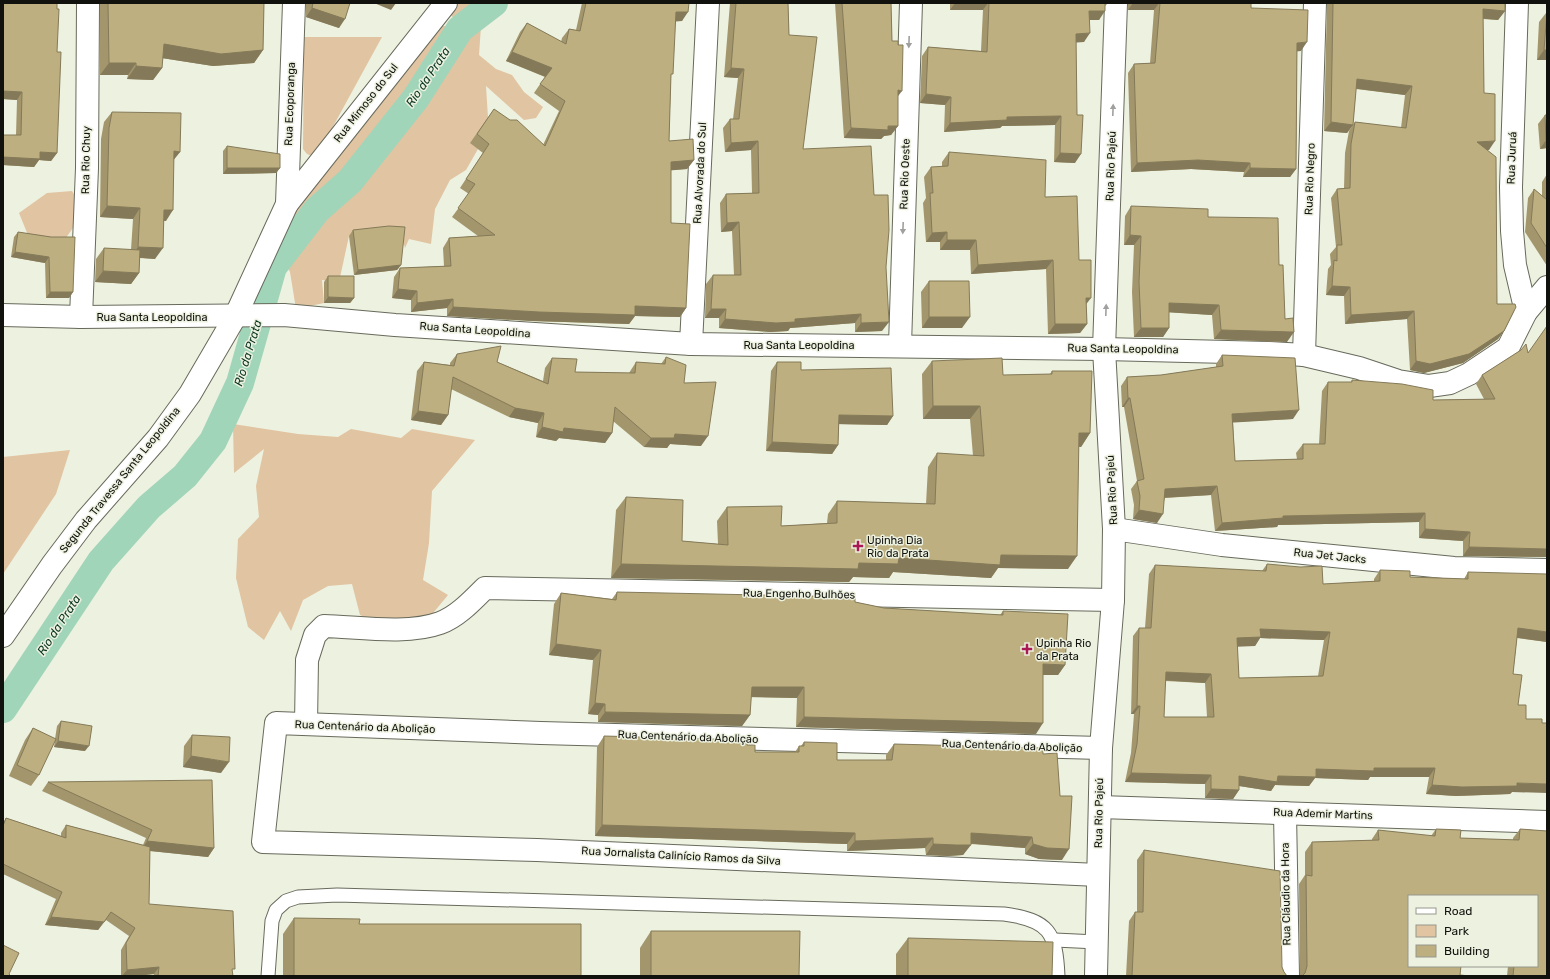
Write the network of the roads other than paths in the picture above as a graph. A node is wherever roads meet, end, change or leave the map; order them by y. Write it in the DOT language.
graph roads {
  1 [pos="88,3"];
  2 [pos="294,3"];
  3 [pos="446,3"];
  4 [pos="708,3"];
  5 [pos="910,3"];
  6 [pos="1116,3"];
  7 [pos="1316,3"];
  8 [pos="1517,3"];
  9 [pos="286,204"];
  10 [pos="1547,287"];
  11 [pos="1526,312"];
  12 [pos="3,315"];
  13 [pos="81,317"];
  14 [pos="241,317"];
  15 [pos="691,344"];
  16 [pos="900,345"];
  17 [pos="1104,349"];
  18 [pos="1304,355"];
  19 [pos="1114,529"];
  20 [pos="1547,570"];
  21 [pos="1113,600"];
  22 [pos="7,630"];
  23 [pos="306,724"];
  24 [pos="1101,748"];
  25 [pos="1100,807"];
  26 [pos="1285,813"];
  27 [pos="1547,822"];
  28 [pos="263,842"];
  29 [pos="1098,875"];
  30 [pos="1054,940"];
  31 [pos="1097,942"];
  32 [pos="268,976"];
  33 [pos="1058,976"];
  34 [pos="1096,976"];
  35 [pos="1288,976"];
  1 -- 13 [label="street, Rua Rio Chuy"];
  2 -- 9 [label="street, Rua Ecoporanga"];
  3 -- 9 [label="street, Rua Mimoso do Sul"];
  4 -- 15 [label="street, Rua Alvorada do Sul"];
  5 -- 16 [label="street, Rua Rio Oeste, one-way"];
  17 -- 6 [label="street, Rua Rio Pajeú, one-way"];
  7 -- 18 [label="street, Rua Rio Negro"];
  8 -- 11 [label="street, Rua Juruá"];
  9 -- 14 [label="street, Segunda Travessa Santa Leopoldina"];
  10 -- 11 [label="street, Rua Santa Leopoldina"];
  11 -- 18 [label="street, Rua Santa Leopoldina"];
  12 -- 13 [label="street, Rua Santa Leopoldina"];
  13 -- 14 [label="street, Rua Santa Leopoldina"];
  14 -- 15 [label="street, Rua Santa Leopoldina"];
  14 -- 22 [label="street, Segunda Travessa Santa Leopoldina"];
  15 -- 16 [label="street, Rua Santa Leopoldina"];
  16 -- 17 [label="street, Rua Santa Leopoldina"];
  17 -- 18 [label="street, Rua Santa Leopoldina"];
  17 -- 19 [label="street, Rua Rio Pajeú"];
  19 -- 20 [label="street, Rua Jet Jacks"];
  19 -- 21 [label="street, Rua Rio Pajeú"];
  21 -- 23 [label="street, Rua Engenho Bulhões"];
  21 -- 24 [label="street, Rua Rio Pajeú"];
  23 -- 24 [label="street, Rua Centenário da Abolição"];
  23 -- 28 [label="street, Rua Centenário da Abolição"];
  24 -- 25 [label="street, Rua Rio Pajeú"];
  25 -- 26 [label="street, Rua Ademir Martins"];
  25 -- 29 [label="street, Rua Rio Pajeú"];
  26 -- 27 [label="street, Rua Ademir Martins"];
  26 -- 35 [label="street, Rua Cláudio da Hora"];
  28 -- 29 [label="street, Rua Jornalista Calinício Ramos da Silva"];
  29 -- 31 [label="street, Rua Rio Pajeú"];
  30 -- 31 [label="lane"];
  30 -- 32 [label="lane"];
  30 -- 33 [label="lane"];
  31 -- 34 [label="street, Rua Rio Pajeú"];
}
